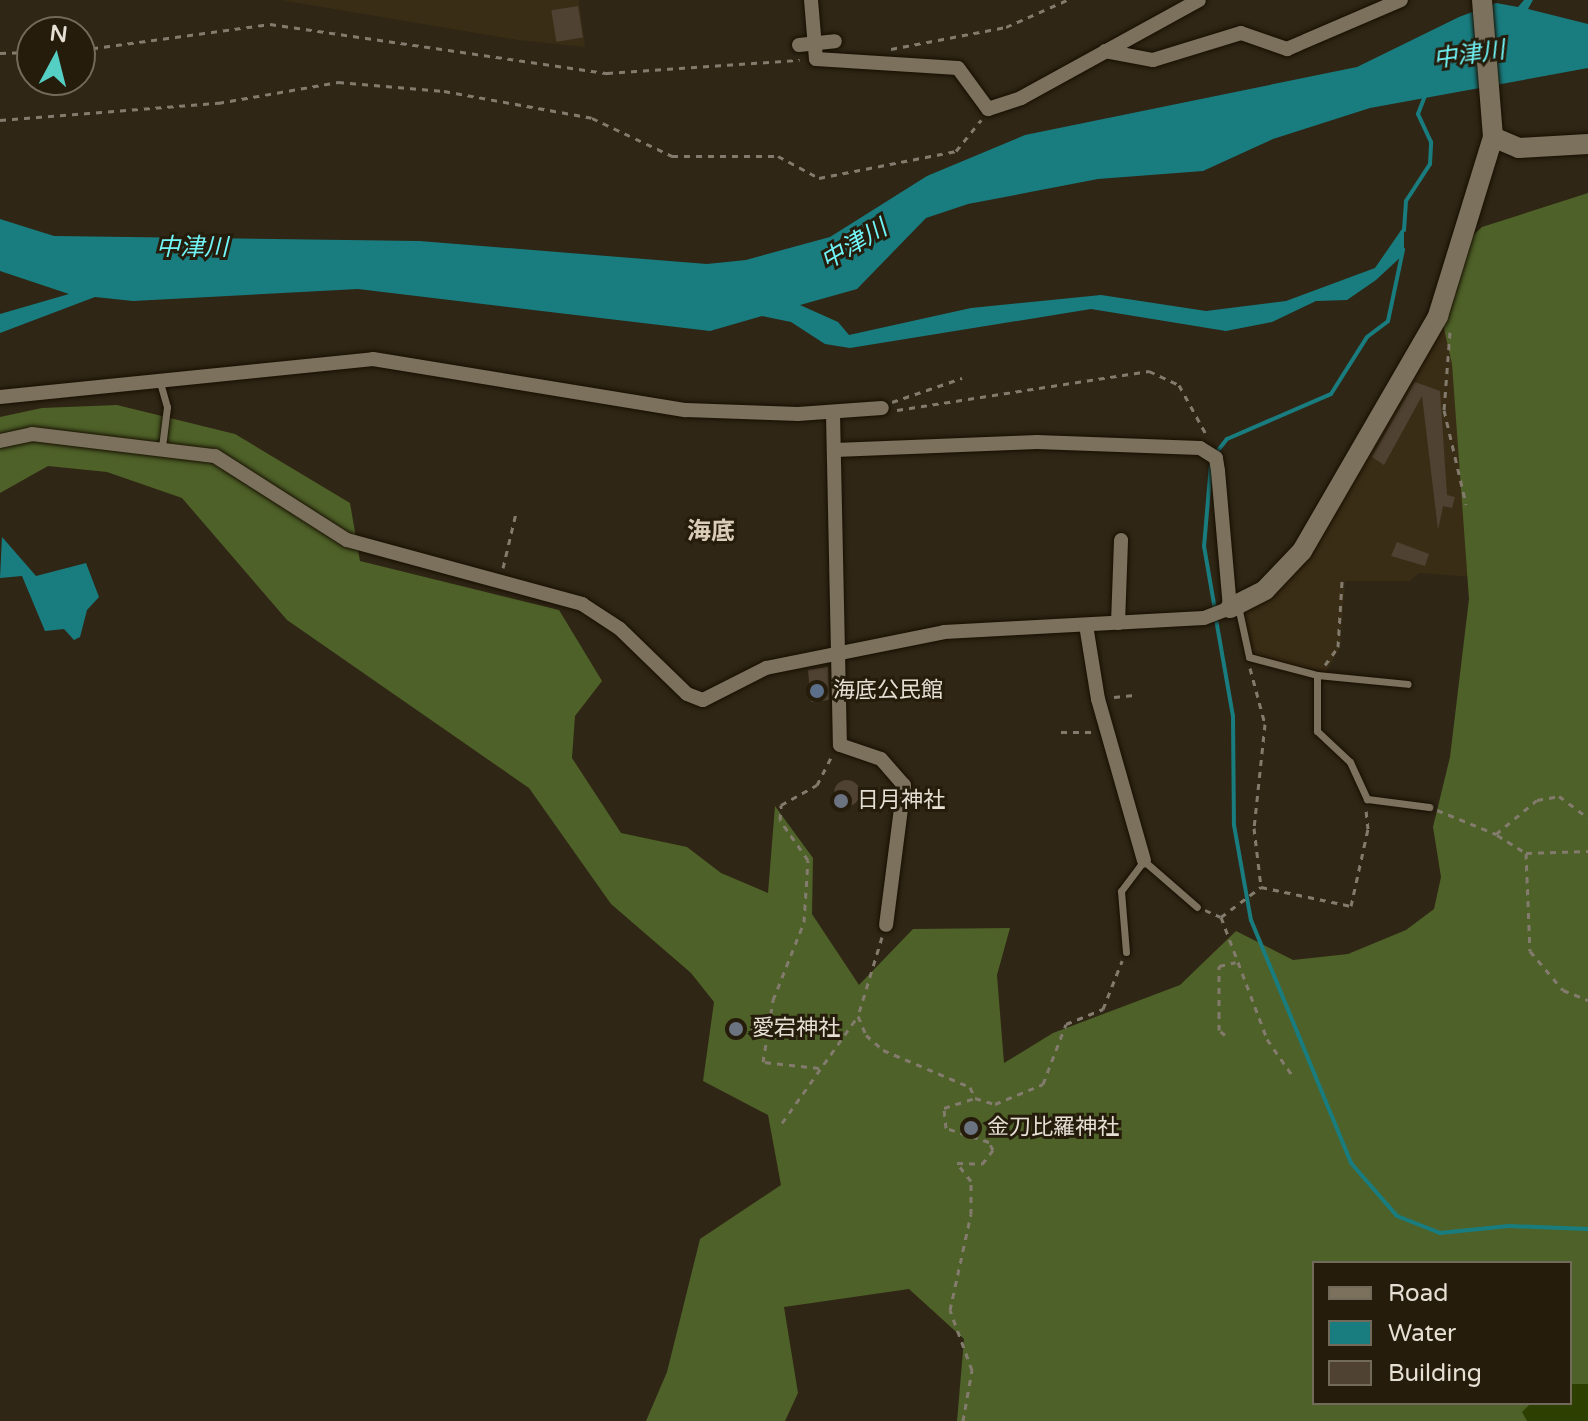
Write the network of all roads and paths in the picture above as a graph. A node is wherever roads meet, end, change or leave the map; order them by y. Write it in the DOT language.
graph roads {
  1 [pos="811,0"];
  2 [pos="1067,0"];
  3 [pos="1199,0"];
  4 [pos="1401,0"];
  5 [pos="1482,0"];
  6 [pos="835,41"];
  7 [pos="799,45"];
  8 [pos="96,48"];
  9 [pos="888,49"];
  10 [pos="1105,51"];
  11 [pos="816,52"];
  12 [pos="988,109"];
  13 [pos="0,120"];
  14 [pos="1491,130"];
  15 [pos="1588,144"];
  16 [pos="1438,316"];
  17 [pos="962,378"];
  18 [pos="159,379"];
  19 [pos="0,397"];
  20 [pos="882,408"];
  21 [pos="833,414"];
  22 [pos="0,441"];
  23 [pos="162,447"];
  24 [pos="835,450"];
  25 [pos="1206,451"];
  26 [pos="1466,504"];
  27 [pos="516,513"];
  28 [pos="1116,548"];
  29 [pos="1342,581"];
  30 [pos="500,582"];
  31 [pos="1234,606"];
  32 [pos="1118,623"];
  33 [pos="1086,625"];
  34 [pos="836,657"];
  35 [pos="1249,657"];
  36 [pos="1312,665"];
  37 [pos="1317,675"];
  38 [pos="1408,684"];
  39 [pos="1134,695"];
  40 [pos="1098,699"];
  41 [pos="1061,732"];
  42 [pos="1107,733"];
  43 [pos="843,746"];
  44 [pos="859,799"];
  45 [pos="1367,799"];
  46 [pos="901,803"];
  47 [pos="1429,807"];
  48 [pos="1588,818"];
  49 [pos="1496,834"];
  50 [pos="1588,851"];
  51 [pos="1526,853"];
  52 [pos="1144,861"];
  53 [pos="1261,887"];
  54 [pos="1351,906"];
  55 [pos="1197,907"];
  56 [pos="1358,908"];
  57 [pos="1221,917"];
  58 [pos="886,925"];
  59 [pos="1126,952"];
  60 [pos="1236,962"];
  61 [pos="1588,1000"];
  62 [pos="858,1016"];
  63 [pos="769,1025"];
  64 [pos="751,1030"];
  65 [pos="1225,1035"];
  66 [pos="819,1068"];
  67 [pos="1292,1075"];
  68 [pos="975,1098"];
  69 [pos="782,1123"];
  70 [pos="963,1421"];
  1 -- 11 [label="street"];
  2 -- 9 [label="path"];
  3 -- 10 [label="street"];
  4 -- 10 [label="street"];
  5 -- 14 [label="street"];
  6 -- 11 [label="street"];
  7 -- 11 [label="street"];
  8 -- 11 [label="path"];
  10 -- 12 [label="street"];
  11 -- 12 [label="street"];
  12 -- 13 [label="path"];
  14 -- 15 [label="street"];
  14 -- 16 [label="street"];
  16 -- 26 [label="path"];
  16 -- 31 [label="street"];
  17 -- 20 [label="path"];
  18 -- 19 [label="street"];
  18 -- 21 [label="street"];
  18 -- 23 [label="lane"];
  20 -- 21 [label="street"];
  20 -- 25 [label="path"];
  21 -- 24 [label="street"];
  22 -- 23 [label="street"];
  23 -- 30 [label="street"];
  24 -- 25 [label="street"];
  24 -- 34 [label="street"];
  25 -- 31 [label="street"];
  27 -- 30 [label="path"];
  28 -- 32 [label="street"];
  29 -- 36 [label="path"];
  30 -- 34 [label="street"];
  31 -- 32 [label="street"];
  31 -- 35 [label="lane"];
  32 -- 33 [label="street"];
  33 -- 34 [label="street"];
  33 -- 40 [label="street"];
  34 -- 43 [label="street"];
  35 -- 37 [label="lane"];
  35 -- 53 [label="path"];
  37 -- 38 [label="lane"];
  37 -- 45 [label="lane"];
  39 -- 40 [label="path"];
  40 -- 42 [label="street"];
  41 -- 42 [label="path"];
  42 -- 52 [label="street"];
  43 -- 46 [label="street"];
  43 -- 63 [label="path"];
  44 -- 46 [label="path"];
  45 -- 47 [label="lane"];
  45 -- 54 [label="path"];
  46 -- 58 [label="street"];
  47 -- 49 [label="path"];
  48 -- 49 [label="path"];
  49 -- 51 [label="path"];
  50 -- 51 [label="path"];
  51 -- 61 [label="path"];
  52 -- 55 [label="lane"];
  52 -- 59 [label="lane"];
  53 -- 54 [label="path"];
  53 -- 57 [label="path"];
  54 -- 56 [label="path"];
  55 -- 57 [label="path"];
  57 -- 60 [label="path"];
  58 -- 62 [label="path"];
  59 -- 68 [label="path"];
  60 -- 65 [label="path"];
  60 -- 67 [label="path"];
  62 -- 66 [label="path"];
  62 -- 68 [label="path"];
  63 -- 64 [label="path"];
  63 -- 66 [label="path"];
  66 -- 69 [label="path"];
  68 -- 70 [label="path"];
}
